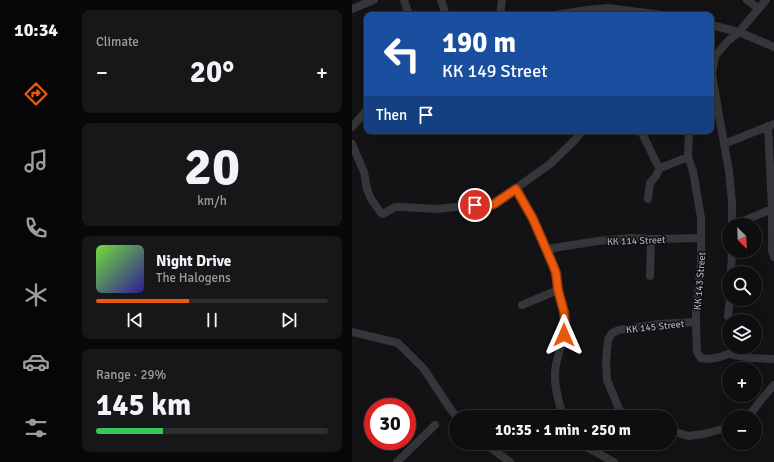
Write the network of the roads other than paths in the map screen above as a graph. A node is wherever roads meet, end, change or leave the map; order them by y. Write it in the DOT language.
graph roads {
  1 [pos="374,0"];
  2 [pos="404,0"];
  3 [pos="440,0"];
  4 [pos="502,0"];
  5 [pos="618,0"];
  6 [pos="747,0"];
  7 [pos="766,0"];
  8 [pos="758,8"];
  9 [pos="352,9"];
  10 [pos="609,10"];
  11 [pos="409,12"];
  12 [pos="445,12"];
  13 [pos="500,12"];
  14 [pos="574,12"];
  15 [pos="630,12"];
  16 [pos="714,26"];
  17 [pos="739,32"];
  18 [pos="774,47"];
  19 [pos="714,62"];
  20 [pos="714,105"];
  21 [pos="364,113"];
  22 [pos="771,125"];
  23 [pos="352,127"];
  24 [pos="580,134"];
  25 [pos="642,134"];
  26 [pos="689,134"];
  27 [pos="352,144"];
  28 [pos="724,144"];
  29 [pos="688,157"];
  30 [pos="660,167"];
  31 [pos="516,189"];
  32 [pos="648,199"];
  33 [pos="773,208"];
  34 [pos="733,218"];
  35 [pos="749,218"];
  36 [pos="701,238"];
  37 [pos="651,239"];
  38 [pos="547,249"];
  39 [pos="774,257"];
  40 [pos="650,276"];
  41 [pos="558,290"];
  42 [pos="522,305"];
  43 [pos="696,322"];
  44 [pos="352,332"];
  45 [pos="774,359"];
  46 [pos="774,385"];
  47 [pos="451,410"];
  48 [pos="561,410"];
  49 [pos="620,410"];
  50 [pos="754,410"];
  51 [pos="435,425"];
  52 [pos="722,429"];
  53 [pos="677,432"];
  54 [pos="494,450"];
  55 [pos="592,450"];
  56 [pos="396,462"];
  57 [pos="510,462"];
  58 [pos="614,462"];
  1 -- 9 [label="street"];
  2 -- 11 [label="street"];
  3 -- 12 [label="street"];
  4 -- 13 [label="street"];
  5 -- 10 [label="street"];
  6 -- 8 [label="street"];
  7 -- 8 [label="street"];
  8 -- 17 [label="street"];
  10 -- 14 [label="street"];
  10 -- 15 [label="street"];
  16 -- 17 [label="street"];
  17 -- 18 [label="street"];
  17 -- 19 [label="street"];
  20 -- 28 [label="street"];
  21 -- 23 [label="street"];
  22 -- 28 [label="street"];
  22 -- 33 [label="street"];
  24 -- 31 [label="street"];
  25 -- 30 [label="street"];
  26 -- 29 [label="street, KK 143 Street"];
  27 -- 31 [label="street"];
  28 -- 34 [label="street"];
  29 -- 30 [label="street"];
  29 -- 36 [label="street, KK 143 Street"];
  30 -- 32 [label="street"];
  31 -- 38 [label="street"];
  33 -- 35 [label="street"];
  33 -- 39 [label="street"];
  36 -- 37 [label="street, KK 114 Street"];
  36 -- 43 [label="street, KK 143 Street"];
  37 -- 38 [label="street, KK 114 Street"];
  37 -- 40 [label="street"];
  38 -- 41 [label="street"];
  41 -- 42 [label="street"];
  41 -- 48 [label="street"];
  43 -- 45 [label="street, KK 143 Street"];
  43 -- 49 [label="street, KK 145 Street"];
  44 -- 47 [label="street"];
  46 -- 50 [label="street"];
  51 -- 56 [label="street"];
  52 -- 53 [label="street"];
  54 -- 57 [label="street"];
  55 -- 58 [label="street"];
}
